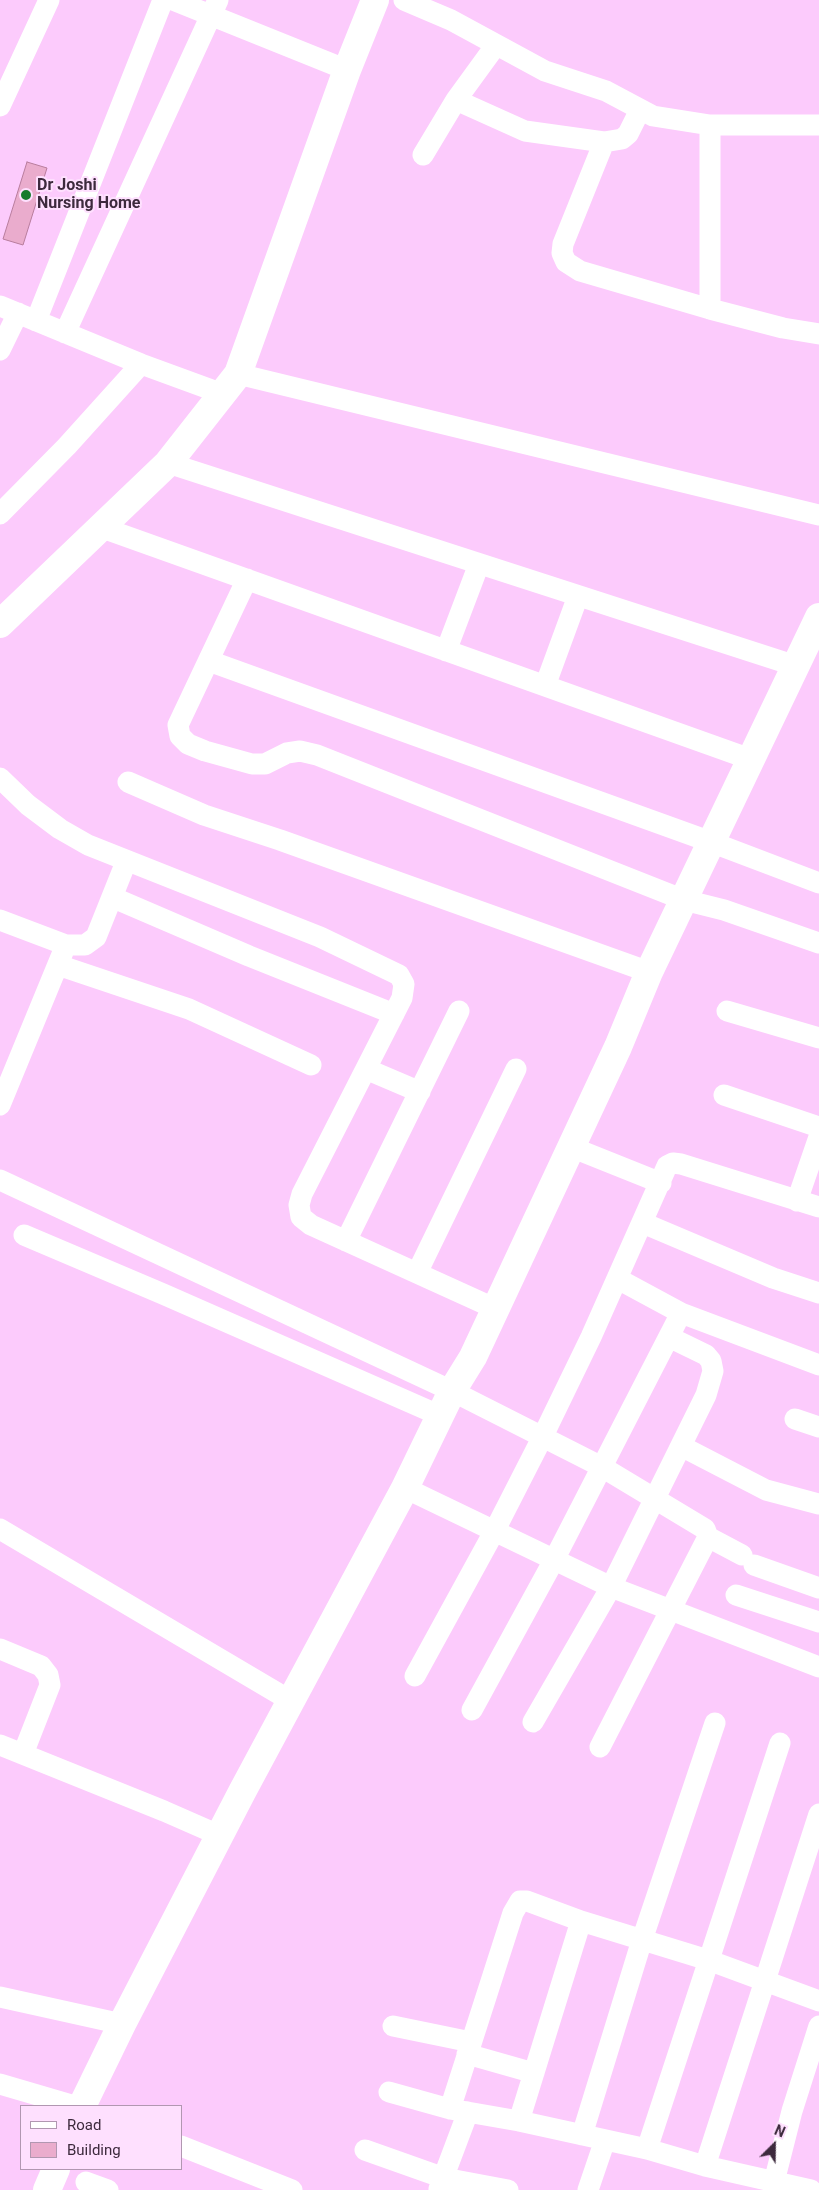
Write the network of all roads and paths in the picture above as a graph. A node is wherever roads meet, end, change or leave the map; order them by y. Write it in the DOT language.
graph roads {
  1 [pos="49,0"];
  2 [pos="375,0"];
  3 [pos="404,0"];
  4 [pos="173,1"];
  5 [pos="215,8"];
  6 [pos="496,44"];
  7 [pos="346,70"];
  8 [pos="456,100"];
  9 [pos="0,106"];
  10 [pos="640,110"];
  11 [pos="710,125"];
  12 [pos="819,125"];
  13 [pos="604,142"];
  14 [pos="423,155"];
  15 [pos="710,309"];
  16 [pos="18,313"];
  17 [pos="65,332"];
  18 [pos="819,334"];
  19 [pos="0,350"];
  20 [pos="141,364"];
  21 [pos="231,384"];
  22 [pos="168,463"];
  23 [pos="0,514"];
  24 [pos="819,515"];
  25 [pos="100,527"];
  26 [pos="479,564"];
  27 [pos="247,579"];
  28 [pos="578,596"];
  29 [pos="0,624"];
  30 [pos="816,631"];
  31 [pos="446,650"];
  32 [pos="209,661"];
  33 [pos="796,666"];
  34 [pos="545,686"];
  35 [pos="750,759"];
  36 [pos="0,778"];
  37 [pos="128,782"];
  38 [pos="711,842"];
  39 [pos="126,862"];
  40 [pos="819,883"];
  41 [pos="114,898"];
  42 [pos="684,900"];
  43 [pos="1,923"];
  44 [pos="819,943"];
  45 [pos="66,945"];
  46 [pos="58,965"];
  47 [pos="649,972"];
  48 [pos="459,1011"];
  49 [pos="727,1011"];
  50 [pos="394,1014"];
  51 [pos="819,1038"];
  52 [pos="311,1065"];
  53 [pos="366,1069"];
  54 [pos="516,1069"];
  55 [pos="420,1092"];
  56 [pos="724,1095"];
  57 [pos="0,1105"];
  58 [pos="819,1127"];
  59 [pos="819,1137"];
  60 [pos="571,1147"];
  61 [pos="0,1180"];
  62 [pos="661,1183"];
  63 [pos="797,1201"];
  64 [pos="819,1207"];
  65 [pos="643,1223"];
  66 [pos="24,1236"];
  67 [pos="346,1241"];
  68 [pos="417,1273"];
  69 [pos="618,1279"];
  70 [pos="819,1293"];
  71 [pos="496,1309"];
  72 [pos="681,1313"];
  73 [pos="669,1336"];
  74 [pos="819,1365"];
  75 [pos="452,1390"];
  76 [pos="441,1416"];
  77 [pos="795,1420"];
  78 [pos="819,1427"];
  79 [pos="542,1438"];
  80 [pos="681,1446"];
  81 [pos="602,1467"];
  82 [pos="405,1488"];
  83 [pos="655,1498"];
  84 [pos="819,1504"];
  85 [pos="496,1530"];
  86 [pos="2,1534"];
  87 [pos="708,1537"];
  88 [pos="554,1560"];
  89 [pos="611,1587"];
  90 [pos="819,1588"];
  91 [pos="736,1595"];
  92 [pos="671,1610"];
  93 [pos="819,1622"];
  94 [pos="0,1649"];
  95 [pos="819,1667"];
  96 [pos="415,1676"];
  97 [pos="291,1701"];
  98 [pos="472,1710"];
  99 [pos="533,1722"];
  100 [pos="716,1723"];
  101 [pos="780,1743"];
  102 [pos="0,1745"];
  103 [pos="600,1747"];
  104 [pos="23,1754"];
  105 [pos="819,1814"];
  106 [pos="221,1836"];
  107 [pos="581,1920"];
  108 [pos="642,1940"];
  109 [pos="708,1960"];
  110 [pos="764,1982"];
  111 [pos="0,1997"];
  112 [pos="819,2001"];
  113 [pos="122,2024"];
  114 [pos="393,2026"];
  115 [pos="819,2026"];
  116 [pos="469,2048"];
  117 [pos="534,2073"];
  118 [pos="0,2084"];
  119 [pos="389,2092"];
  120 [pos="72,2105"];
  121 [pos="82,2105"];
  122 [pos="459,2110"];
  123 [pos="519,2121"];
  124 [pos="582,2135"];
  125 [pos="605,2140"];
  126 [pos="182,2146"];
  127 [pos="647,2149"];
  128 [pos="365,2150"];
  129 [pos="705,2166"];
  130 [pos="56,2170"];
  131 [pos="87,2180"];
  132 [pos="760,2183"];
  133 [pos="441,2184"];
  134 [pos="47,2190"];
  135 [pos="108,2190"];
  136 [pos="292,2190"];
  137 [pos="508,2190"];
  138 [pos="588,2190"];
  139 [pos="811,2190"];
  1 -- 9 [label="street"];
  2 -- 7 [label="main road"];
  3 -- 6 [label="street"];
  4 -- 5 [label="street"];
  4 -- 16 [label="street"];
  5 -- 7 [label="street"];
  5 -- 17 [label="street"];
  6 -- 8 [label="street"];
  6 -- 10 [label="street"];
  7 -- 21 [label="main road"];
  8 -- 13 [label="street"];
  8 -- 14 [label="street"];
  10 -- 11 [label="street"];
  10 -- 13 [label="street"];
  11 -- 12 [label="street"];
  11 -- 15 [label="street"];
  13 -- 15 [label="street"];
  15 -- 18 [label="street"];
  16 -- 17 [label="street"];
  16 -- 19 [label="street"];
  17 -- 20 [label="street"];
  20 -- 21 [label="street"];
  20 -- 23 [label="street"];
  21 -- 22 [label="main road"];
  21 -- 24 [label="street"];
  22 -- 25 [label="main road"];
  22 -- 26 [label="street"];
  25 -- 27 [label="street"];
  25 -- 29 [label="main road"];
  26 -- 28 [label="street"];
  26 -- 31 [label="street"];
  27 -- 31 [label="street"];
  27 -- 32 [label="street"];
  28 -- 33 [label="street"];
  28 -- 34 [label="street"];
  30 -- 33 [label="main road"];
  31 -- 34 [label="street"];
  32 -- 38 [label="street"];
  32 -- 42 [label="street"];
  33 -- 35 [label="main road"];
  34 -- 35 [label="street"];
  35 -- 38 [label="main road"];
  36 -- 39 [label="street"];
  37 -- 47 [label="street"];
  38 -- 40 [label="street"];
  38 -- 42 [label="main road"];
  39 -- 41 [label="street"];
  39 -- 50 [label="street"];
  41 -- 45 [label="street"];
  41 -- 50 [label="street"];
  42 -- 44 [label="street"];
  42 -- 47 [label="main road"];
  43 -- 45 [label="street"];
  45 -- 46 [label="street"];
  46 -- 52 [label="street"];
  46 -- 57 [label="street"];
  47 -- 60 [label="main road"];
  48 -- 55 [label="street"];
  49 -- 51 [label="street"];
  50 -- 53 [label="street"];
  53 -- 55 [label="street"];
  53 -- 67 [label="street"];
  54 -- 68 [label="street"];
  55 -- 67 [label="street"];
  56 -- 58 [label="street"];
  59 -- 63 [label="street"];
  60 -- 62 [label="street"];
  60 -- 71 [label="main road"];
  61 -- 75 [label="street"];
  62 -- 63 [label="street"];
  62 -- 65 [label="street"];
  63 -- 64 [label="street"];
  65 -- 69 [label="street"];
  65 -- 70 [label="street"];
  66 -- 76 [label="street"];
  67 -- 68 [label="street"];
  68 -- 71 [label="street"];
  69 -- 72 [label="street"];
  69 -- 79 [label="street"];
  71 -- 75 [label="main road"];
  72 -- 73 [label="street"];
  72 -- 74 [label="street"];
  73 -- 80 [label="street"];
  73 -- 81 [label="street"];
  75 -- 76 [label="main road"];
  75 -- 79 [label="street"];
  76 -- 82 [label="main road"];
  77 -- 78 [label="street"];
  79 -- 81 [label="street"];
  79 -- 85 [label="street"];
  80 -- 83 [label="street"];
  80 -- 84 [label="street"];
  81 -- 83 [label="street"];
  81 -- 88 [label="street"];
  82 -- 85 [label="street"];
  82 -- 97 [label="main road"];
  83 -- 87 [label="street"];
  83 -- 89 [label="street"];
  85 -- 88 [label="street"];
  85 -- 96 [label="street"];
  86 -- 97 [label="street"];
  87 -- 90 [label="street"];
  87 -- 92 [label="street"];
  88 -- 89 [label="street"];
  88 -- 98 [label="street"];
  89 -- 92 [label="street"];
  89 -- 99 [label="street"];
  91 -- 93 [label="street"];
  92 -- 95 [label="street"];
  92 -- 103 [label="street"];
  94 -- 104 [label="street"];
  97 -- 106 [label="main road"];
  100 -- 108 [label="street"];
  101 -- 109 [label="street"];
  102 -- 104 [label="street"];
  104 -- 106 [label="street"];
  105 -- 110 [label="street"];
  106 -- 113 [label="main road"];
  107 -- 108 [label="street"];
  107 -- 116 [label="street"];
  107 -- 117 [label="street"];
  108 -- 109 [label="street"];
  108 -- 124 [label="street"];
  109 -- 110 [label="street"];
  109 -- 127 [label="street"];
  110 -- 112 [label="street"];
  110 -- 129 [label="street"];
  111 -- 113 [label="street"];
  113 -- 121 [label="main road"];
  114 -- 116 [label="street"];
  115 -- 132 [label="street"];
  116 -- 117 [label="street"];
  116 -- 122 [label="street"];
  117 -- 123 [label="street"];
  118 -- 120 [label="street"];
  119 -- 122 [label="street"];
  122 -- 123 [label="street"];
  122 -- 133 [label="street"];
  123 -- 124 [label="street"];
  124 -- 125 [label="street"];
  125 -- 127 [label="street"];
  125 -- 138 [label="street"];
  126 -- 136 [label="street"];
  127 -- 129 [label="street"];
  128 -- 133 [label="street"];
  129 -- 132 [label="street"];
  130 -- 134 [label="main road"];
  131 -- 135 [label="street"];
  132 -- 139 [label="street"];
  133 -- 137 [label="street"];
}
